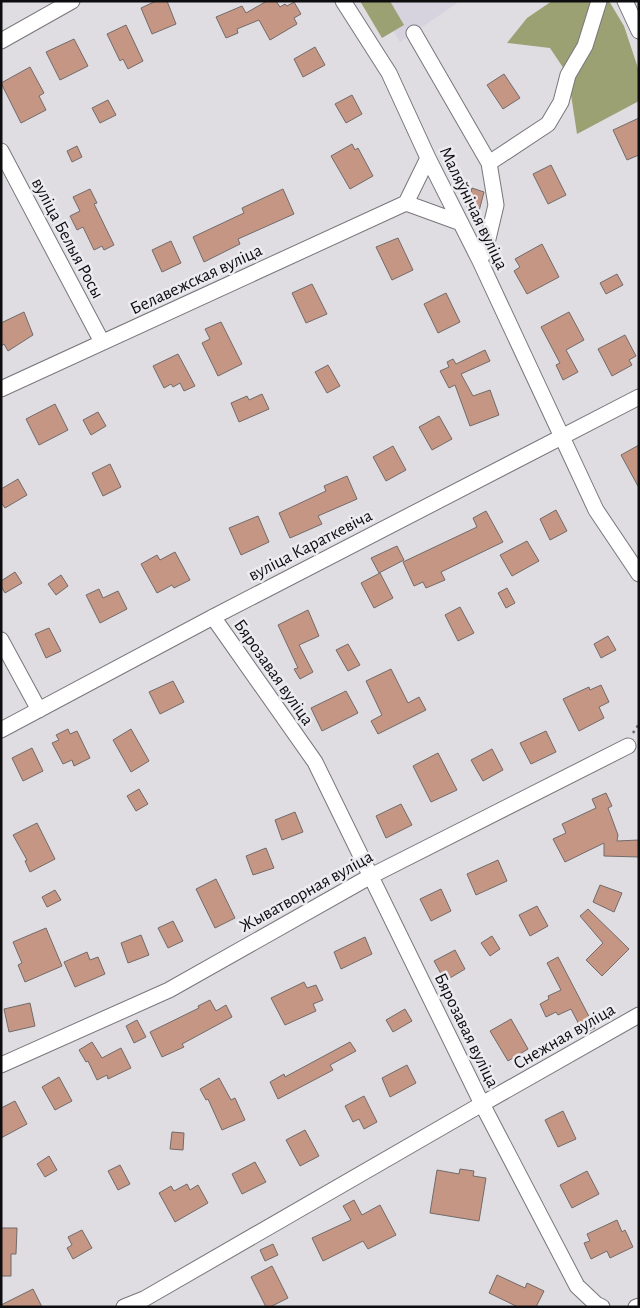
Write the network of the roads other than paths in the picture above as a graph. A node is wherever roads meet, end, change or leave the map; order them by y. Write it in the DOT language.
graph roads {
  1 [pos="72,1"];
  2 [pos="343,1"];
  3 [pos="599,1"];
  4 [pos="624,1"];
  5 [pos="639,31"];
  6 [pos="414,34"];
  7 [pos="1,41"];
  8 [pos="1,151"];
  9 [pos="428,158"];
  10 [pos="489,163"];
  11 [pos="406,203"];
  12 [pos="461,223"];
  13 [pos="480,261"];
  14 [pos="102,342"];
  15 [pos="1,389"];
  16 [pos="639,397"];
  17 [pos="562,436"];
  18 [pos="639,574"];
  19 [pos="213,617"];
  20 [pos="1,640"];
  21 [pos="40,710"];
  22 [pos="1,730"];
  23 [pos="628,746"];
  24 [pos="371,876"];
  25 [pos="639,1015"];
  26 [pos="1,1065"];
  27 [pos="482,1104"];
  28 [pos="124,1307"];
  29 [pos="602,1307"];
  1 -- 7 [label="street"];
  2 -- 9 [label="street, Маляўнічая вуліца"];
  3 -- 10 [label="street"];
  4 -- 5 [label="street"];
  6 -- 10 [label="street"];
  8 -- 14 [label="street, вуліца Белыя Росы"];
  9 -- 11 [label="street"];
  9 -- 12 [label="street, Маляўнічая вуліца"];
  10 -- 13 [label="street"];
  11 -- 12 [label="street"];
  11 -- 14 [label="street, Белавежская вуліца"];
  12 -- 13 [label="street, Маляўнічая вуліца"];
  13 -- 17 [label="street, Маляўнічая вуліца"];
  14 -- 15 [label="street, Белавежская вуліца"];
  16 -- 17 [label="street, вуліца Караткевіча"];
  17 -- 18 [label="street"];
  17 -- 19 [label="street, вуліца Караткевіча"];
  19 -- 21 [label="street, вуліца Караткевіча"];
  19 -- 24 [label="street, Бярозавая вуліца"];
  20 -- 21 [label="street"];
  21 -- 22 [label="street, вуліца Караткевіча"];
  23 -- 24 [label="street, Жыватворная вуліца"];
  24 -- 26 [label="street, Жыватворная вуліца"];
  24 -- 27 [label="street, Бярозавая вуліца"];
  25 -- 27 [label="street, Снежная вуліца"];
  27 -- 28 [label="street, Бярозавая вуліца"];
  27 -- 29 [label="street"];
}
